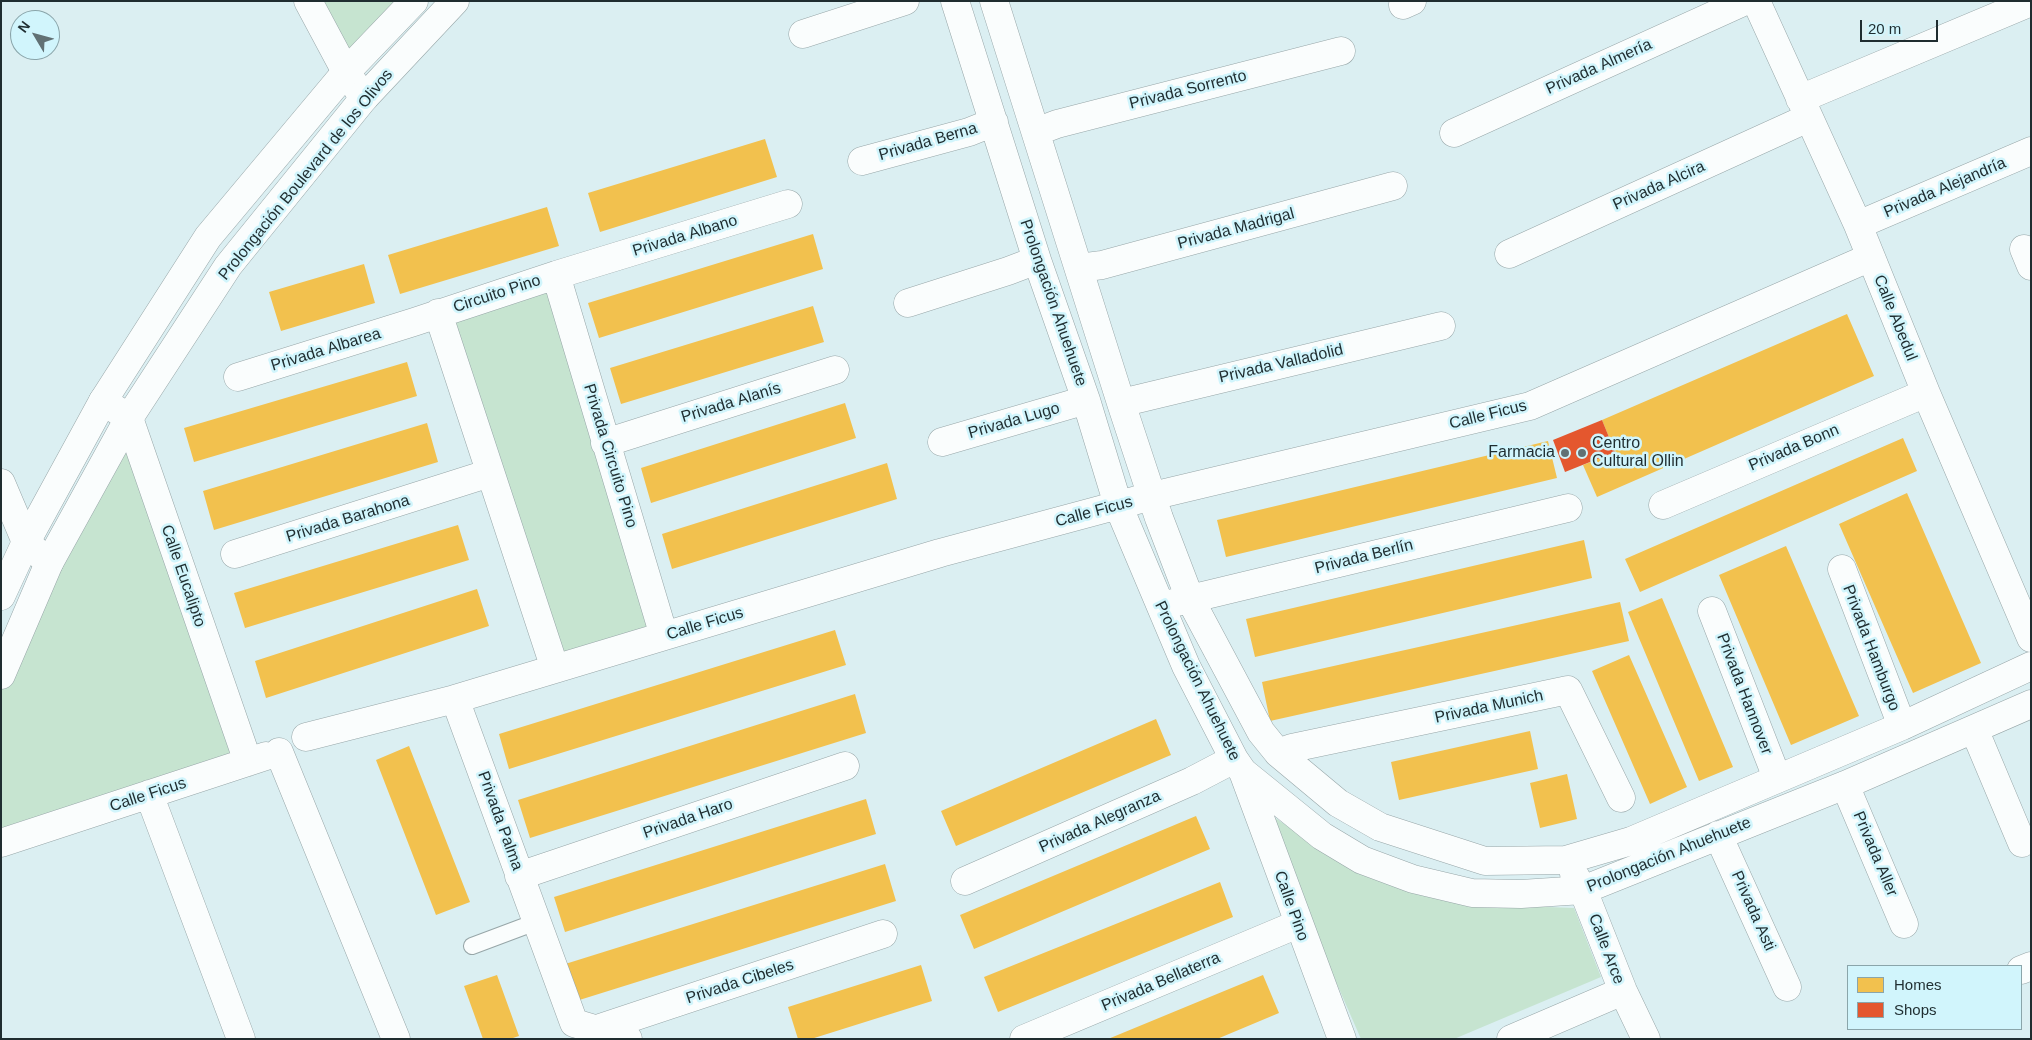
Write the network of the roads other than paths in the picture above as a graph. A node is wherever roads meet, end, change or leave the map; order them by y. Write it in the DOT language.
graph roads {
  1 [pos="308,1"];
  2 [pos="414,1"];
  3 [pos="455,1"];
  4 [pos="905,1"];
  5 [pos="955,1"];
  6 [pos="994,1"];
  7 [pos="1745,1"];
  8 [pos="1756,1"];
  9 [pos="2031,2"];
  10 [pos="803,34"];
  11 [pos="1342,51"];
  12 [pos="346,72"];
  13 [pos="364,98"];
  14 [pos="1804,109"];
  15 [pos="994,122"];
  16 [pos="1036,132"];
  17 [pos="1454,133"];
  18 [pos="2031,151"];
  19 [pos="862,162"];
  20 [pos="1393,186"];
  21 [pos="788,204"];
  22 [pos="1858,225"];
  23 [pos="1510,254"];
  24 [pos="1871,257"];
  25 [pos="1037,260"];
  26 [pos="1079,268"];
  27 [pos="569,272"];
  28 [pos="908,304"];
  29 [pos="426,318"];
  30 [pos="1441,326"];
  31 [pos="835,370"];
  32 [pos="238,377"];
  33 [pos="1926,393"];
  34 [pos="1086,400"];
  35 [pos="103,401"];
  36 [pos="1121,403"];
  37 [pos="129,418"];
  38 [pos="617,439"];
  39 [pos="942,442"];
  40 [pos="490,473"];
  41 [pos="1,483"];
  42 [pos="1152,496"];
  43 [pos="1663,505"];
  44 [pos="1118,506"];
  45 [pos="1568,508"];
  46 [pos="26,542"];
  47 [pos="235,554"];
  48 [pos="49,563"];
  49 [pos="1842,570"];
  50 [pos="1,596"];
  51 [pos="1190,599"];
  52 [pos="1160,606"];
  53 [pos="1712,611"];
  54 [pos="664,636"];
  55 [pos="2031,638"];
  56 [pos="2031,666"];
  57 [pos="555,669"];
  58 [pos="1,675"];
  59 [pos="456,699"];
  60 [pos="2031,704"];
  61 [pos="1902,726"];
  62 [pos="1974,729"];
  63 [pos="293,746"];
  64 [pos="1285,750"];
  65 [pos="248,762"];
  66 [pos="845,766"];
  67 [pos="1238,766"];
  68 [pos="1777,778"];
  69 [pos="1845,785"];
  70 [pos="149,794"];
  71 [pos="1621,798"];
  72 [pos="1718,835"];
  73 [pos="1,843"];
  74 [pos="2022,843"];
  75 [pos="1566,860"];
  76 [pos="525,874"];
  77 [pos="965,881"];
  78 [pos="1583,890"];
  79 [pos="1298,924"];
  80 [pos="1904,924"];
  81 [pos="540,933"];
  82 [pos="883,934"];
  83 [pos="472,946"];
  84 [pos="1787,987"];
  85 [pos="1623,991"];
  86 [pos="597,1029"];
  87 [pos="241,1039"];
  88 [pos="396,1039"];
  89 [pos="628,1039"];
  90 [pos="1024,1039"];
  91 [pos="1342,1039"];
  92 [pos="1510,1039"];
  93 [pos="1646,1039"];
  1 -- 12 [label="street"];
  2 -- 12 [label="street, Prolongación Boulevard de los Olivos"];
  3 -- 13 [label="street, Prolongación Boulevard de los Olivos"];
  4 -- 10 [label="street"];
  5 -- 15 [label="street, Prolongación Ahuehuete"];
  6 -- 16 [label="street, Prolongación Ahuehuete"];
  7 -- 17 [label="street, Privada Almería"];
  8 -- 14 [label="street, Calle Abedul"];
  9 -- 14 [label="street, Privada Alcira"];
  11 -- 16 [label="street, Privada Sorrento"];
  12 -- 13 [label="street"];
  12 -- 35 [label="street, Prolongación Boulevard de los Olivos"];
  13 -- 37 [label="street, Prolongación Boulevard de los Olivos"];
  14 -- 22 [label="street, Calle Abedul"];
  14 -- 23 [label="street, Privada Alcira"];
  15 -- 19 [label="street, Privada Berna"];
  15 -- 25 [label="street, Prolongación Ahuehuete"];
  16 -- 26 [label="street, Prolongación Ahuehuete"];
  18 -- 22 [label="street, Privada Alejandría"];
  20 -- 26 [label="street, Privada Madrigal"];
  21 -- 27 [label="street, Privada Albano"];
  22 -- 24 [label="street, Calle Abedul"];
  24 -- 33 [label="street, Calle Abedul"];
  24 -- 42 [label="street, Calle Ficus"];
  25 -- 28 [label="street"];
  25 -- 34 [label="street, Prolongación Ahuehuete"];
  26 -- 36 [label="street, Prolongación Ahuehuete"];
  27 -- 29 [label="street, Circuito Pino"];
  27 -- 38 [label="street, Privada Circuito Pino"];
  29 -- 32 [label="street, Privada Albarea"];
  29 -- 40 [label="street"];
  30 -- 36 [label="street, Privada Valladolid"];
  31 -- 38 [label="street, Privada Alanís"];
  33 -- 43 [label="street, Privada Bonn"];
  33 -- 55 [label="street, Calle Abedul"];
  34 -- 39 [label="street, Privada Lugo"];
  34 -- 44 [label="street, Prolongación Ahuehuete"];
  35 -- 37 [label="street"];
  35 -- 46 [label="street, Prolongación Boulevard de los Olivos"];
  36 -- 42 [label="street, Prolongación Ahuehuete"];
  37 -- 48 [label="street, Prolongación Boulevard de los Olivos"];
  37 -- 65 [label="street, Calle Eucalipto"];
  38 -- 54 [label="street, Privada Circuito Pino"];
  40 -- 47 [label="street, Privada Barahona"];
  40 -- 57 [label="street"];
  41 -- 46 [label="street"];
  42 -- 44 [label="street, Calle Ficus"];
  42 -- 51 [label="street, Prolongación Ahuehuete"];
  44 -- 52 [label="street, Prolongación Ahuehuete"];
  44 -- 54 [label="street, Calle Ficus"];
  45 -- 51 [label="street, Privada Berlín"];
  46 -- 48 [label="street"];
  46 -- 50 [label="street, Prolongación Boulevard de los Olivos"];
  48 -- 58 [label="street, Prolongación Boulevard de los Olivos"];
  49 -- 61 [label="street, Privada Hamburgo"];
  51 -- 52 [label="street, Privada Berlín"];
  51 -- 64 [label="street, Prolongación Ahuehuete"];
  52 -- 67 [label="street, Prolongación Ahuehuete"];
  53 -- 68 [label="street, Privada Hannover"];
  54 -- 57 [label="street, Calle Ficus"];
  56 -- 61 [label="street, Prolongación Ahuehuete"];
  57 -- 59 [label="street, Calle Ficus"];
  59 -- 63 [label="street, Calle Ficus"];
  59 -- 76 [label="street, Privada Palma"];
  60 -- 62 [label="street, Prolongación Ahuehuete"];
  61 -- 68 [label="street, Prolongación Ahuehuete"];
  62 -- 69 [label="street, Prolongación Ahuehuete"];
  62 -- 74 [label="street"];
  63 -- 65 [label="street, Calle Ficus"];
  63 -- 88 [label="street"];
  64 -- 71 [label="street, Privada Munich"];
  64 -- 75 [label="street, Prolongación Ahuehuete"];
  65 -- 70 [label="street, Calle Ficus"];
  66 -- 76 [label="street, Privada Haro"];
  67 -- 77 [label="street, Privada Alegranza"];
  67 -- 78 [label="street, Prolongación Ahuehuete"];
  67 -- 79 [label="street, Calle Pino"];
  68 -- 75 [label="street, Prolongación Ahuehuete"];
  69 -- 72 [label="street, Prolongación Ahuehuete"];
  69 -- 80 [label="street, Privada Aller"];
  70 -- 73 [label="street, Calle Ficus"];
  70 -- 87 [label="street"];
  72 -- 78 [label="street, Prolongación Ahuehuete"];
  72 -- 84 [label="street, Privada Asti"];
  75 -- 78 [label="street, Calle Arce"];
  76 -- 81 [label="street, Privada Palma"];
  78 -- 85 [label="street, Calle Arce"];
  79 -- 90 [label="street, Privada Bellaterra"];
  79 -- 91 [label="street, Calle Pino"];
  81 -- 83 [label="lane"];
  81 -- 86 [label="street"];
  82 -- 86 [label="street, Privada Cibeles"];
  85 -- 92 [label="street"];
  85 -- 93 [label="street, Calle Arce"];
  86 -- 89 [label="street"];
}
